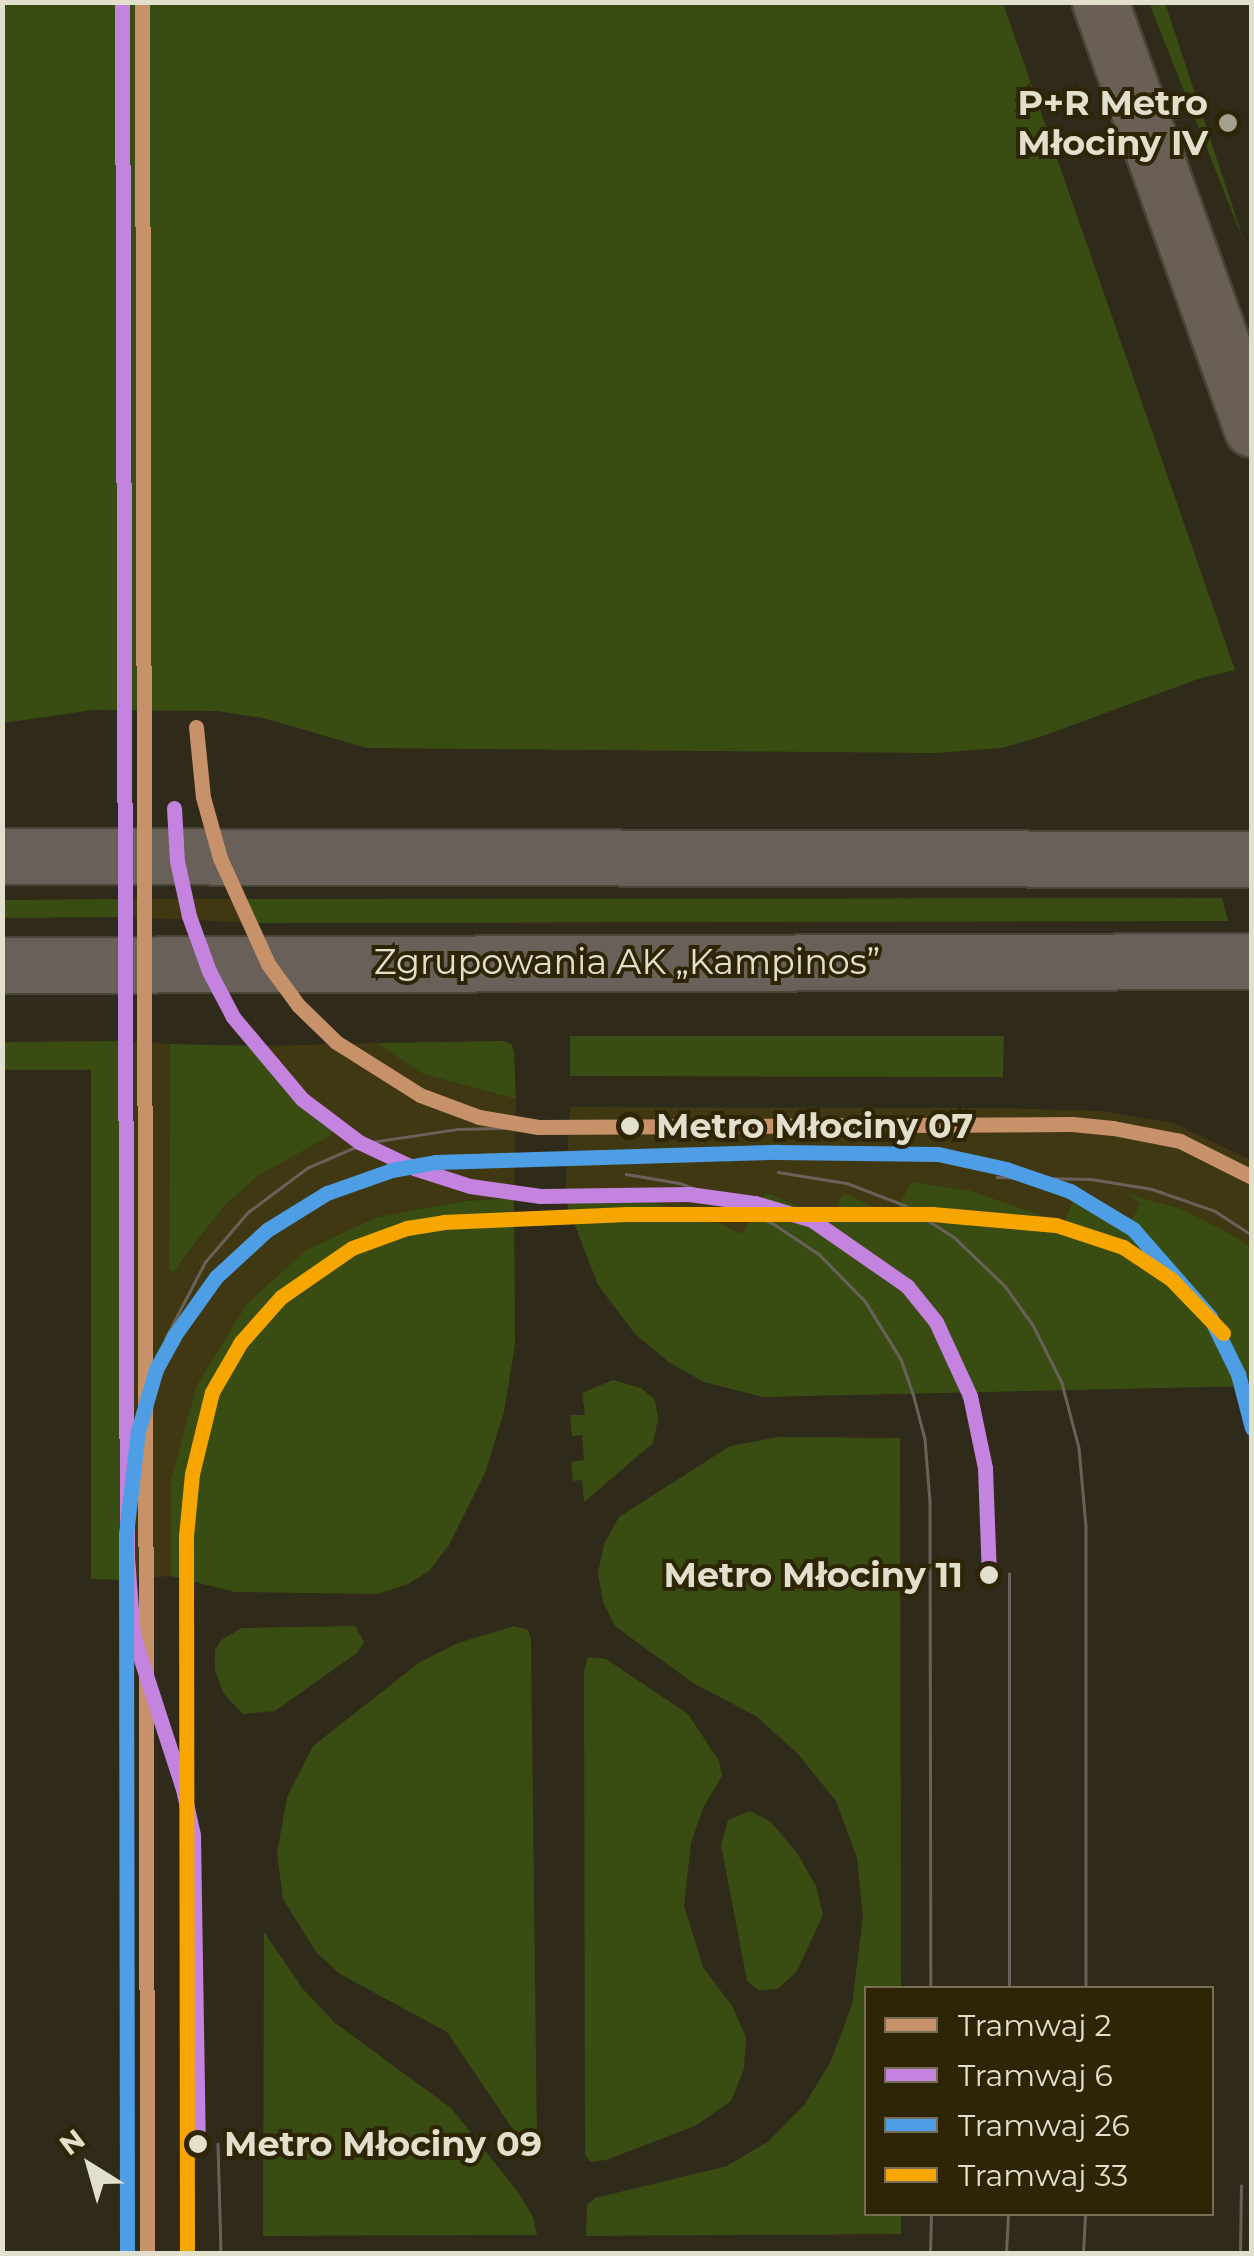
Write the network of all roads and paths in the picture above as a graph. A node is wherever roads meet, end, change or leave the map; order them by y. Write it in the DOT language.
graph roads {
  1 [pos="1100,2"];
  2 [pos="1252,429"];
  3 [pos="2,856"];
  4 [pos="1252,859"];
  5 [pos="1252,961"];
  6 [pos="2,965"];
  1 -- 2 [label="main road"];
  3 -- 4 [label="street"];
  5 -- 6 [label="street, Zgrupowania AK „Kampinos”"];
}
